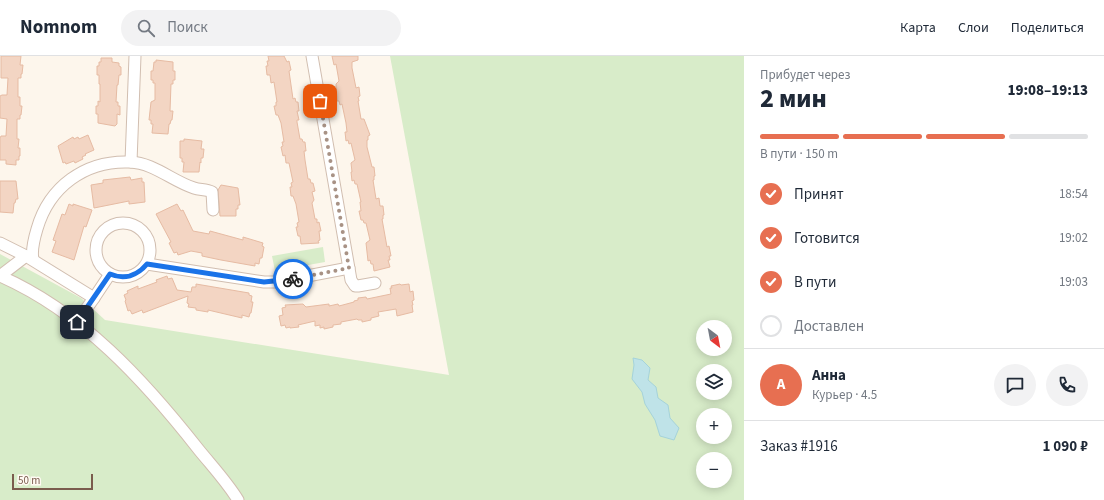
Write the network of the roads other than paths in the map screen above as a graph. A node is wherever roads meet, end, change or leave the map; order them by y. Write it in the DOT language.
graph roads {
  1 [pos="135,56"];
  2 [pos="312,56"];
  3 [pos="131,162"];
  4 [pos="213,210"];
  5 [pos="0,243"];
  6 [pos="30,258"];
  7 [pos="147,264"];
  8 [pos="349,268"];
  9 [pos="110,274"];
  10 [pos="0,276"];
  11 [pos="375,284"];
  12 [pos="94,298"];
  13 [pos="77,322"];
  14 [pos="238,500"];
  1 -- 3 [label="street"];
  2 -- 8 [label="street"];
  3 -- 4 [label="street"];
  3 -- 6 [label="street"];
  5 -- 6 [label="street"];
  6 -- 10 [label="street"];
  6 -- 12 [label="street"];
  7 -- 8 [label="street"];
  7 -- 9 [label="street"];
  7 -- 9 [label="street"];
  8 -- 11 [label="street"];
  9 -- 12 [label="street"];
  10 -- 13 [label="street"];
  12 -- 13 [label="street"];
  13 -- 14 [label="street"];
}
